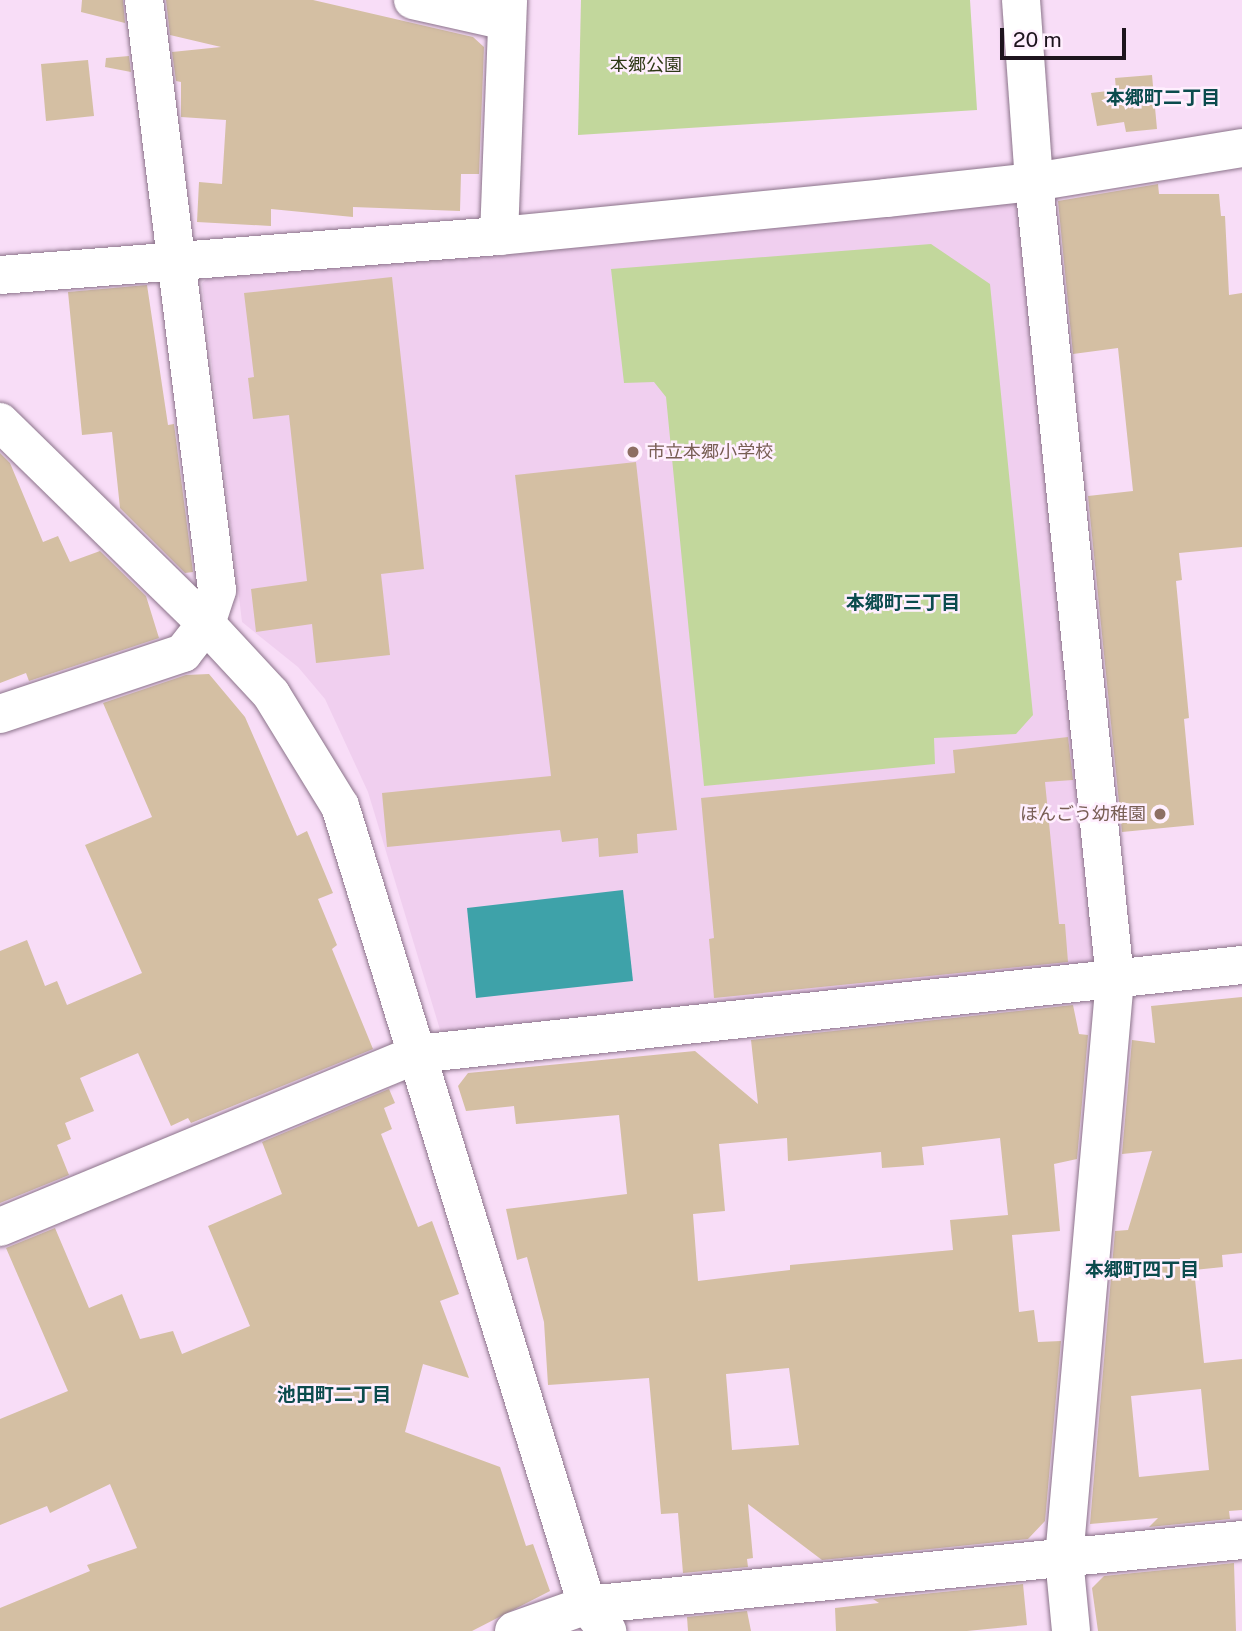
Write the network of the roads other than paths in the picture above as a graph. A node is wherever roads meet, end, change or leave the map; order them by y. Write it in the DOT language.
graph roads {
  1 [pos="144,0"];
  2 [pos="413,0"];
  3 [pos="1021,0"];
  4 [pos="508,10"];
  5 [pos="1242,148"];
  6 [pos="1034,182"];
  7 [pos="499,236"];
  8 [pos="178,258"];
  9 [pos="0,275"];
  10 [pos="0,422"];
  11 [pos="206,624"];
  12 [pos="0,714"];
  13 [pos="1242,965"];
  14 [pos="1115,979"];
  15 [pos="417,1054"];
  16 [pos="0,1227"];
  17 [pos="1242,1541"];
  18 [pos="1064,1558"];
  19 [pos="597,1618"];
  20 [pos="514,1631"];
  21 [pos="1071,1631"];
  1 -- 8 [label="street"];
  2 -- 4 [label="street"];
  3 -- 6 [label="street"];
  4 -- 7 [label="street"];
  5 -- 6 [label="street"];
  6 -- 7 [label="street"];
  6 -- 14 [label="street"];
  7 -- 8 [label="street"];
  8 -- 9 [label="street"];
  8 -- 11 [label="street"];
  10 -- 11 [label="street"];
  11 -- 12 [label="street"];
  11 -- 15 [label="street"];
  13 -- 14 [label="street"];
  14 -- 15 [label="street"];
  14 -- 18 [label="street"];
  15 -- 16 [label="street"];
  15 -- 19 [label="street"];
  17 -- 18 [label="street"];
  18 -- 19 [label="street"];
  18 -- 21 [label="street"];
  19 -- 20 [label="street"];
}
